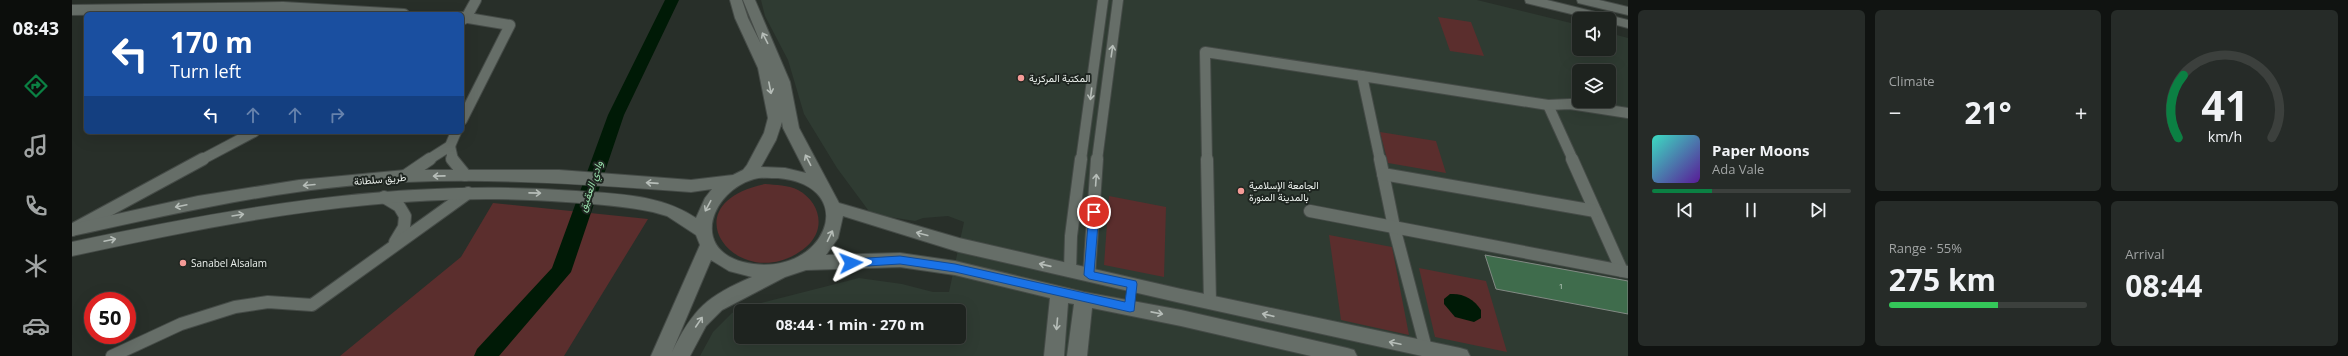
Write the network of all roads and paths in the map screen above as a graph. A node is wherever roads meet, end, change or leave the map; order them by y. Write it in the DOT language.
graph roads {
  1 [pos="137,0"];
  2 [pos="476,0"];
  3 [pos="736,0"];
  4 [pos="749,0"];
  5 [pos="1103,0"];
  6 [pos="1118,0"];
  7 [pos="1531,0"];
  8 [pos="1583,0"];
  9 [pos="295,4"];
  10 [pos="123,9"];
  11 [pos="72,10"];
  12 [pos="284,10"];
  13 [pos="1628,11"];
  14 [pos="382,12"];
  15 [pos="1580,12"];
  16 [pos="464,17"];
  17 [pos="464,18"];
  18 [pos="1616,21"];
  19 [pos="1628,24"];
  20 [pos="1362,76"];
  21 [pos="1548,105"];
  22 [pos="1628,113"];
  23 [pos="464,116"];
  24 [pos="250,134"];
  25 [pos="455,134"];
  26 [pos="450,146"];
  27 [pos="749,174"];
  28 [pos="1383,174"];
  29 [pos="405,176"];
  30 [pos="465,176"];
  31 [pos="734,181"];
  32 [pos="145,191"];
  33 [pos="468,193"];
  34 [pos="384,197"];
  35 [pos="829,201"];
  36 [pos="1310,211"];
  37 [pos="1595,211"];
  38 [pos="135,216"];
  39 [pos="1394,227"];
  40 [pos="72,230"];
  41 [pos="705,238"];
  42 [pos="391,248"];
  43 [pos="72,249"];
  44 [pos="798,265"];
  45 [pos="1070,271"];
  46 [pos="1625,272"];
  47 [pos="1089,275"];
  48 [pos="1132,284"];
  49 [pos="1060,293"];
  50 [pos="1084,299"];
  51 [pos="1210,302"];
  52 [pos="1130,308"];
  53 [pos="1427,353"];
  54 [pos="112,356"];
  55 [pos="662,356"];
  56 [pos="680,356"];
  57 [pos="1054,356"];
  58 [pos="1077,356"];
  59 [pos="1347,356"];
  60 [pos="1460,356"];
  1 -- 10 [label="street"];
  2 -- 16 [label="street"];
  3 -- 27 [label="main road, one-way"];
  35 -- 4 [label="main road, one-way"];
  5 -- 45 [label="street, one-way"];
  47 -- 6 [label="street, one-way"];
  7 -- 15 [label="main road"];
  8 -- 13 [label="main road"];
  9 -- 12 [label="street"];
  9 -- 14 [label="street"];
  10 -- 11 [label="street"];
  10 -- 12 [label="street"];
  17 -- 23 [label="street"];
  18 -- 19 [label="main road"];
  20 -- 21 [label="street"];
  20 -- 28 [label="street"];
  20 -- 51 [label="street"];
  21 -- 22 [label="street"];
  21 -- 37 [label="street"];
  24 -- 32 [label="street"];
  25 -- 26 [label="street"];
  26 -- 29 [label="street"];
  26 -- 30 [label="street"];
  27 -- 31 [label="main road"];
  27 -- 35 [label="main road"];
  28 -- 37 [label="street"];
  28 -- 39 [label="street"];
  30 -- 29 [label="main road, طريق سلطانة, one-way"];
  29 -- 38 [label="main road, طريق سلطانة, one-way"];
  31 -- 30 [label="main road, طريق سلطانة, one-way"];
  31 -- 41 [label="main road, one-way"];
  32 -- 38 [label="street"];
  32 -- 40 [label="street"];
  33 -- 34 [label="main road, طريق سلطانة"];
  33 -- 41 [label="main road, طريق سلطانة, one-way"];
  33 -- 42 [label="street"];
  34 -- 42 [label="street"];
  43 -- 34 [label="main road, طريق سلطانة, one-way"];
  44 -- 35 [label="main road, one-way"];
  45 -- 35 [label="main road, one-way"];
  36 -- 39 [label="street"];
  37 -- 46 [label="street"];
  38 -- 40 [label="main road, طريق سلطانة"];
  39 -- 46 [label="street"];
  39 -- 53 [label="street"];
  41 -- 44 [label="main road"];
  41 -- 55 [label="main road"];
  42 -- 54 [label="street"];
  44 -- 49 [label="main road"];
  56 -- 44 [label="main road, one-way"];
  45 -- 47 [label="main road"];
  47 -- 48 [label="main road"];
  48 -- 51 [label="main road"];
  48 -- 52 [label="main road"];
  49 -- 50 [label="main road"];
  49 -- 57 [label="main road, one-way"];
  50 -- 52 [label="main road"];
  50 -- 58 [label="main road"];
  53 -- 51 [label="main road, one-way"];
  52 -- 59 [label="main road, one-way"];
  53 -- 60 [label="main road"];
}
